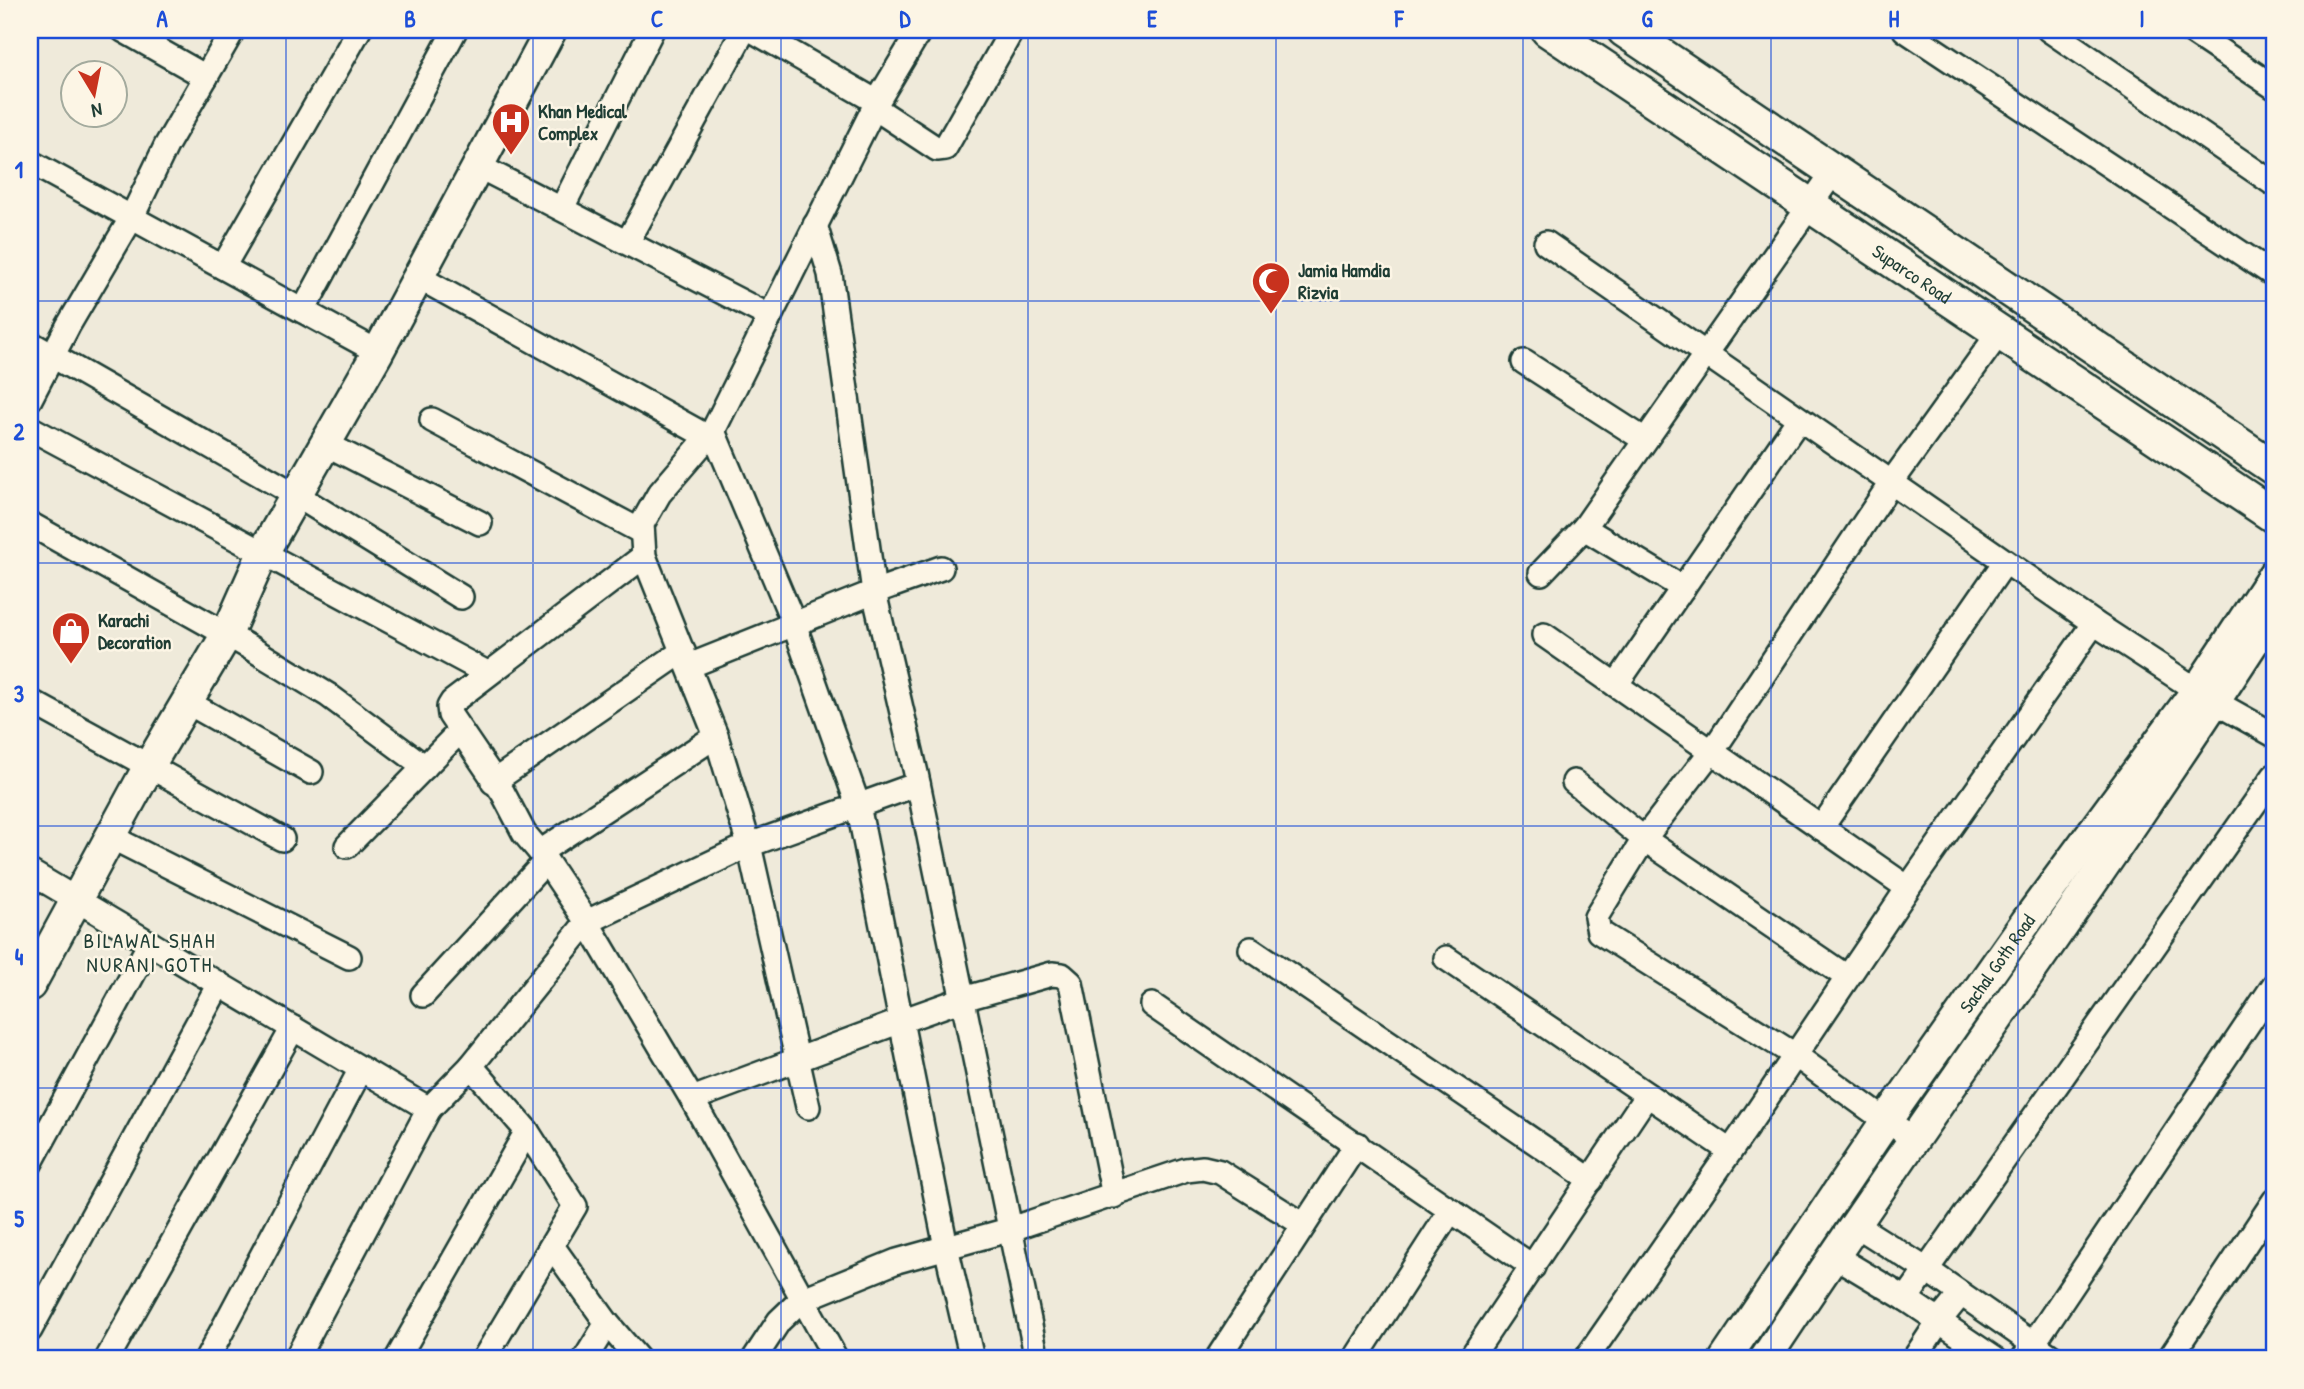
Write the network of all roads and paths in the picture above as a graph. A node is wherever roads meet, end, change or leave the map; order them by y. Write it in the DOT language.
graph roads {
  1 [pos="123,30"];
  2 [pos="233,30"];
  3 [pos="359,30"];
  4 [pos="455,30"];
  5 [pos="551,30"];
  6 [pos="652,30"];
  7 [pos="744,30"];
  8 [pos="751,30"];
  9 [pos="920,30"];
  10 [pos="1012,30"];
  11 [pos="1548,30"];
  12 [pos="1624,30"];
  13 [pos="1905,30"];
  14 [pos="2049,30"];
  15 [pos="2189,30"];
  16 [pos="206,78"];
  17 [pos="2274,87"];
  18 [pos="876,105"];
  19 [pos="30,162"];
  20 [pos="478,166"];
  21 [pos="1834,171"];
  22 [pos="2274,184"];
  23 [pos="1812,204"];
  24 [pos="562,208"];
  25 [pos="132,217"];
  26 [pos="815,225"];
  27 [pos="628,242"];
  28 [pos="1546,243"];
  29 [pos="223,267"];
  30 [pos="2274,275"];
  31 [pos="418,277"];
  32 [pos="303,311"];
  33 [pos="769,316"];
  34 [pos="2000,333"];
  35 [pos="30,343"];
  36 [pos="377,352"];
  37 [pos="1704,354"];
  38 [pos="54,357"];
  39 [pos="1524,362"];
  40 [pos="30,399"];
  41 [pos="1798,419"];
  42 [pos="432,420"];
  43 [pos="30,428"];
  44 [pos="711,434"];
  45 [pos="1645,440"];
  46 [pos="326,443"];
  47 [pos="2274,468"];
  48 [pos="1891,483"];
  49 [pos="296,495"];
  50 [pos="2274,516"];
  51 [pos="480,523"];
  52 [pos="30,524"];
  53 [pos="1584,528"];
  54 [pos="642,532"];
  55 [pos="263,553"];
  56 [pos="645,556"];
  57 [pos="2005,562"];
  58 [pos="941,568"];
  59 [pos="1541,573"];
  60 [pos="2274,573"];
  61 [pos="1683,588"];
  62 [pos="874,592"];
  63 [pos="461,597"];
  64 [pos="2274,610"];
  65 [pos="2094,623"];
  66 [pos="794,624"];
  67 [pos="228,634"];
  68 [pos="1544,635"];
  69 [pos="686,658"];
  70 [pos="487,673"];
  71 [pos="1616,685"];
  72 [pos="2206,695"];
  73 [pos="30,701"];
  74 [pos="187,702"];
  75 [pos="460,730"];
  76 [pos="2274,735"];
  77 [pos="716,736"];
  78 [pos="1710,752"];
  79 [pos="149,766"];
  80 [pos="425,766"];
  81 [pos="311,772"];
  82 [pos="2274,776"];
  83 [pos="494,782"];
  84 [pos="1573,782"];
  85 [pos="918,784"];
  86 [pos="858,805"];
  87 [pos="1821,828"];
  88 [pos="110,836"];
  89 [pos="282,839"];
  90 [pos="1644,839"];
  91 [pos="749,845"];
  92 [pos="347,846"];
  93 [pos="543,856"];
  94 [pos="30,872"];
  95 [pos="1908,888"];
  96 [pos="75,898"];
  97 [pos="587,922"];
  98 [pos="150,943"];
  99 [pos="1251,949"];
  100 [pos="349,957"];
  101 [pos="1446,958"];
  102 [pos="1847,977"];
  103 [pos="219,984"];
  104 [pos="30,985"];
  105 [pos="2274,985"];
  106 [pos="423,995"];
  107 [pos="963,999"];
  108 [pos="1153,1005"];
  109 [pos="901,1021"];
  110 [pos="293,1028"];
  111 [pos="1795,1055"];
  112 [pos="798,1059"];
  113 [pos="471,1066"];
  114 [pos="361,1069"];
  115 [pos="1647,1095"];
  116 [pos="692,1099"];
  117 [pos="808,1107"];
  118 [pos="429,1110"];
  119 [pos="1886,1121"];
  120 [pos="527,1131"];
  121 [pos="1914,1138"];
  122 [pos="1357,1144"];
  123 [pos="1730,1151"];
  124 [pos="30,1164"];
  125 [pos="1591,1180"];
  126 [pos="1114,1196"];
  127 [pos="2274,1201"];
  128 [pos="1451,1210"];
  129 [pos="1304,1225"];
  130 [pos="1856,1225"];
  131 [pos="1008,1230"];
  132 [pos="552,1246"];
  133 [pos="946,1247"];
  134 [pos="1833,1255"];
  135 [pos="1532,1267"];
  136 [pos="1927,1270"];
  137 [pos="1961,1294"];
  138 [pos="1906,1299"];
  139 [pos="801,1300"];
  140 [pos="1938,1321"];
  141 [pos="607,1323"];
  142 [pos="30,1330"];
  143 [pos="2028,1352"];
  144 [pos="107,1359"];
  145 [pos="207,1359"];
  146 [pos="296,1359"];
  147 [pos="397,1359"];
  148 [pos="484,1359"];
  149 [pos="585,1359"];
  150 [pos="638,1359"];
  151 [pos="754,1359"];
  152 [pos="836,1359"];
  153 [pos="972,1359"];
  154 [pos="1037,1359"];
  155 [pos="1217,1359"];
  156 [pos="1355,1359"];
  157 [pos="1470,1359"];
  158 [pos="1586,1359"];
  159 [pos="1726,1359"];
  160 [pos="1765,1359"];
  161 [pos="1914,1359"];
  162 [pos="1995,1359"];
  163 [pos="2055,1359"];
  164 [pos="2169,1359"];
  1 -- 16 [label="street"];
  2 -- 16 [label="street"];
  3 -- 29 [label="street"];
  4 -- 32 [label="street"];
  5 -- 20 [label="street"];
  6 -- 24 [label="street"];
  7 -- 27 [label="street"];
  8 -- 18 [label="street"];
  9 -- 18 [label="street"];
  10 -- 18 [label="street"];
  11 -- 23 [label="main road, Suparco Road"];
  12 -- 21 [label="main road"];
  13 -- 30 [label="street"];
  14 -- 22 [label="street"];
  15 -- 17 [label="street"];
  16 -- 25 [label="street"];
  18 -- 26 [label="street"];
  19 -- 25 [label="street"];
  20 -- 24 [label="street"];
  20 -- 31 [label="street"];
  21 -- 23 [label="street"];
  21 -- 47 [label="main road"];
  23 -- 34 [label="main road, Suparco Road"];
  23 -- 37 [label="street"];
  24 -- 27 [label="street"];
  25 -- 29 [label="street"];
  25 -- 38 [label="street"];
  26 -- 33 [label="street"];
  26 -- 62 [label="street"];
  27 -- 33 [label="street"];
  28 -- 37 [label="street"];
  29 -- 32 [label="street"];
  31 -- 36 [label="street"];
  31 -- 44 [label="street"];
  32 -- 36 [label="street"];
  33 -- 44 [label="street"];
  34 -- 48 [label="street"];
  34 -- 50 [label="main road, Suparco Road"];
  35 -- 38 [label="street"];
  36 -- 46 [label="street"];
  37 -- 41 [label="street"];
  37 -- 45 [label="street"];
  38 -- 40 [label="street"];
  38 -- 49 [label="street"];
  39 -- 45 [label="street"];
  41 -- 48 [label="street"];
  41 -- 61 [label="street"];
  42 -- 54 [label="street"];
  43 -- 55 [label="street"];
  44 -- 54 [label="street"];
  44 -- 66 [label="street"];
  45 -- 53 [label="street"];
  46 -- 49 [label="street"];
  46 -- 51 [label="street"];
  48 -- 57 [label="street"];
  48 -- 78 [label="street"];
  49 -- 55 [label="street"];
  49 -- 63 [label="street"];
  52 -- 67 [label="street"];
  53 -- 59 [label="street"];
  53 -- 61 [label="street"];
  54 -- 56 [label="street"];
  55 -- 67 [label="street"];
  55 -- 70 [label="street"];
  56 -- 69 [label="street"];
  56 -- 70 [label="street"];
  57 -- 65 [label="street"];
  57 -- 87 [label="street"];
  58 -- 62 [label="street"];
  60 -- 72 [label="street, Sachal Goth Road"];
  61 -- 71 [label="street"];
  62 -- 66 [label="street"];
  62 -- 85 [label="street"];
  64 -- 72 [label="street, Sachal Goth Road"];
  65 -- 72 [label="street"];
  65 -- 95 [label="street"];
  66 -- 69 [label="street"];
  66 -- 86 [label="street"];
  67 -- 74 [label="street"];
  67 -- 80 [label="street"];
  68 -- 71 [label="street"];
  69 -- 77 [label="street"];
  69 -- 83 [label="street"];
  70 -- 75 [label="street"];
  71 -- 78 [label="street"];
  72 -- 76 [label="street"];
  72 -- 119 [label="street, Sachal Goth Road"];
  72 -- 121 [label="street, Sachal Goth Road"];
  73 -- 79 [label="street"];
  74 -- 79 [label="street"];
  74 -- 81 [label="street"];
  75 -- 80 [label="street"];
  75 -- 83 [label="street"];
  77 -- 91 [label="street"];
  77 -- 93 [label="street"];
  78 -- 87 [label="street"];
  78 -- 90 [label="street"];
  79 -- 88 [label="street"];
  79 -- 89 [label="street"];
  80 -- 92 [label="street"];
  82 -- 136 [label="street"];
  83 -- 93 [label="street"];
  84 -- 90 [label="street"];
  85 -- 86 [label="street"];
  85 -- 107 [label="street"];
  86 -- 91 [label="street"];
  86 -- 109 [label="street"];
  87 -- 95 [label="street"];
  88 -- 96 [label="street"];
  88 -- 100 [label="street"];
  90 -- 102 [label="street"];
  90 -- 111 [label="street"];
  91 -- 97 [label="street"];
  91 -- 112 [label="street"];
  93 -- 97 [label="street"];
  93 -- 106 [label="street"];
  94 -- 96 [label="street"];
  95 -- 102 [label="street"];
  96 -- 98 [label="street"];
  96 -- 104 [label="street"];
  97 -- 113 [label="street"];
  97 -- 116 [label="street"];
  98 -- 103 [label="street"];
  98 -- 124 [label="street"];
  99 -- 125 [label="street"];
  101 -- 115 [label="street"];
  102 -- 111 [label="street"];
  103 -- 110 [label="street"];
  103 -- 142 [label="street"];
  105 -- 143 [label="street"];
  107 -- 109 [label="street"];
  107 -- 126 [label="street"];
  107 -- 131 [label="street"];
  108 -- 122 [label="street"];
  109 -- 112 [label="street"];
  109 -- 133 [label="street"];
  110 -- 114 [label="street"];
  110 -- 144 [label="street"];
  111 -- 119 [label="street"];
  111 -- 123 [label="street"];
  112 -- 116 [label="street"];
  112 -- 117 [label="street"];
  113 -- 118 [label="street"];
  113 -- 120 [label="street"];
  114 -- 118 [label="street"];
  114 -- 145 [label="street"];
  115 -- 123 [label="street"];
  115 -- 125 [label="street"];
  116 -- 139 [label="street"];
  118 -- 146 [label="street"];
  119 -- 121 [label="street"];
  119 -- 159 [label="street, Sachal Goth Road"];
  120 -- 132 [label="street"];
  120 -- 147 [label="street"];
  121 -- 130 [label="street, Sachal Goth Road"];
  122 -- 128 [label="street"];
  122 -- 129 [label="street"];
  123 -- 158 [label="street"];
  125 -- 135 [label="street"];
  126 -- 129 [label="street"];
  126 -- 131 [label="street"];
  127 -- 164 [label="street"];
  128 -- 135 [label="street"];
  128 -- 156 [label="street"];
  129 -- 155 [label="street"];
  130 -- 134 [label="street, Sachal Goth Road"];
  130 -- 136 [label="street"];
  131 -- 133 [label="street"];
  131 -- 154 [label="street"];
  132 -- 141 [label="street"];
  132 -- 148 [label="street"];
  133 -- 139 [label="street"];
  133 -- 153 [label="street"];
  134 -- 138 [label="street"];
  134 -- 160 [label="street, Sachal Goth Road"];
  135 -- 157 [label="street"];
  136 -- 137 [label="street"];
  136 -- 138 [label="street"];
  137 -- 140 [label="street"];
  137 -- 143 [label="street"];
  138 -- 140 [label="street"];
  139 -- 151 [label="street"];
  139 -- 152 [label="street"];
  140 -- 161 [label="street"];
  140 -- 162 [label="street"];
  141 -- 149 [label="street"];
  141 -- 150 [label="street"];
  143 -- 163 [label="street"];
}
